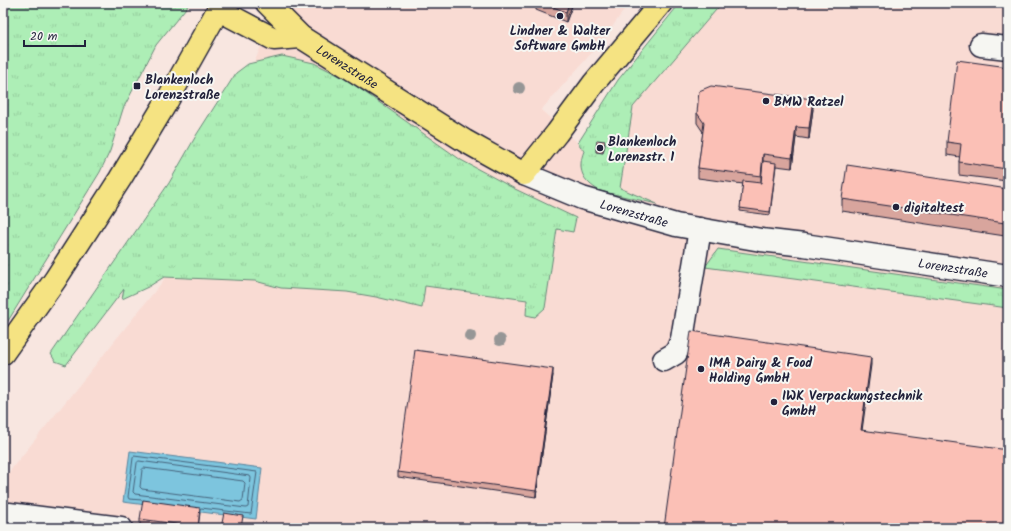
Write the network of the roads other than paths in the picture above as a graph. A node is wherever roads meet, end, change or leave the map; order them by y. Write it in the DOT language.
graph roads {
  1 [pos="267,3"];
  2 [pos="658,4"];
  3 [pos="220,6"];
  4 [pos="301,37"];
  5 [pos="981,45"];
  6 [pos="1008,48"];
  7 [pos="524,174"];
  8 [pos="700,229"];
  9 [pos="1008,276"];
  10 [pos="3,353"];
  11 [pos="664,360"];
  12 [pos="7,528"];
  13 [pos="121,528"];
  1 -- 4 [label="main road, Lorenzstraße"];
  2 -- 7 [label="main road"];
  3 -- 4 [label="main road"];
  3 -- 10 [label="main road"];
  4 -- 7 [label="main road, Lorenzstraße"];
  5 -- 6 [label="street"];
  7 -- 8 [label="street, Lorenzstraße"];
  8 -- 9 [label="street, Lorenzstraße"];
  8 -- 11 [label="street"];
  12 -- 13 [label="street"];
}
